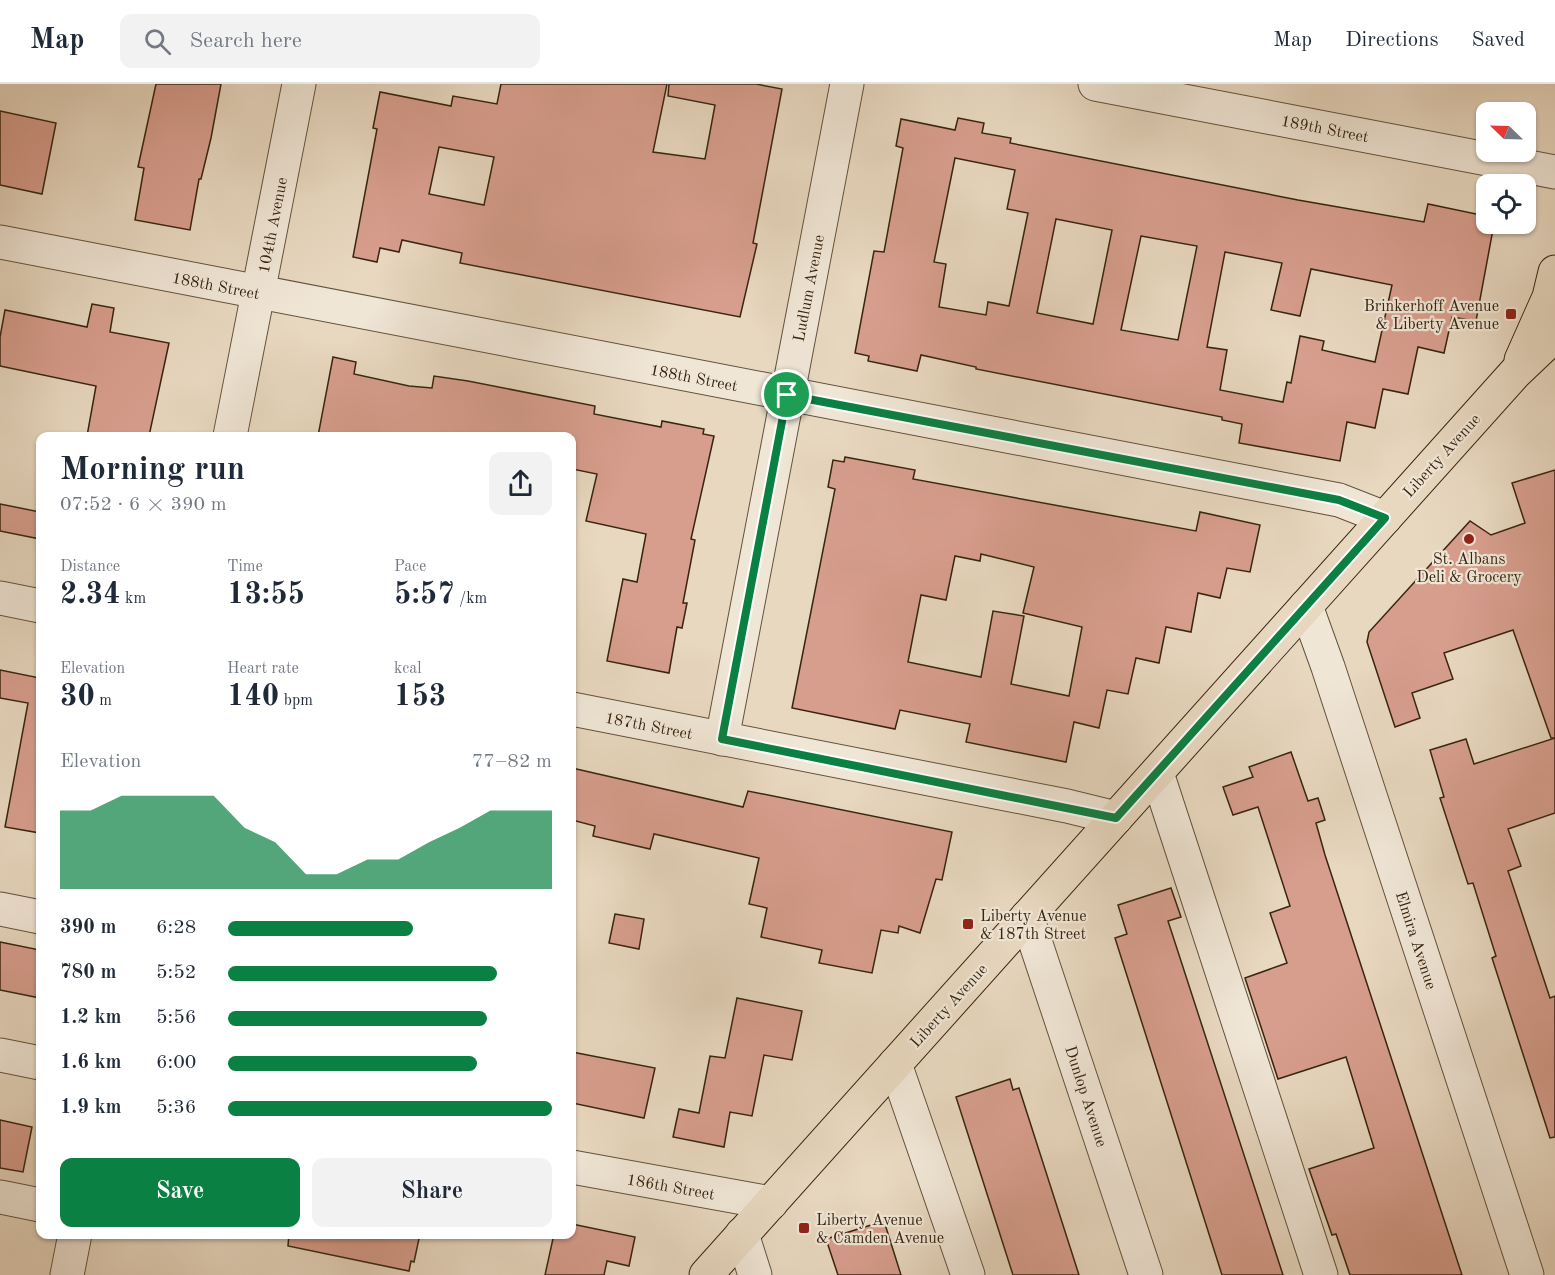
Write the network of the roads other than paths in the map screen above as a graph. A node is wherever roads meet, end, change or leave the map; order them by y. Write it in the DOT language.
graph roads {
  1 [pos="299,84"];
  2 [pos="847,84"];
  3 [pos="1095,84"];
  4 [pos="1555,172"];
  5 [pos="0,242"];
  6 [pos="1555,272"];
  7 [pos="259,293"];
  8 [pos="1555,335"];
  9 [pos="1515,373"];
  10 [pos="787,395"];
  11 [pos="231,432"];
  12 [pos="1385,518"];
  13 [pos="0,597"];
  14 [pos="36,605"];
  15 [pos="1306,606"];
  16 [pos="576,711"];
  17 [pos="722,739"];
  18 [pos="1157,773"];
  19 [pos="1116,818"];
  20 [pos="0,909"];
  21 [pos="36,916"];
  22 [pos="1028,917"];
  23 [pos="0,1055"];
  24 [pos="36,1062"];
  25 [pos="895,1064"];
  26 [pos="576,1168"];
  27 [pos="0,1197"];
  28 [pos="771,1203"];
  29 [pos="36,1204"];
  30 [pos="742,1234"];
  31 [pos="74,1239"];
  32 [pos="67,1275"];
  33 [pos="706,1275"];
  34 [pos="755,1275"];
  35 [pos="968,1275"];
  36 [pos="1146,1275"];
  37 [pos="1321,1275"];
  38 [pos="1527,1275"];
  1 -- 7 [label="street, 104th Avenue"];
  2 -- 10 [label="street, Ludlum Avenue"];
  3 -- 4 [label="street, 189th Street"];
  5 -- 7 [label="street, 188th Street"];
  6 -- 9 [label="main road"];
  7 -- 10 [label="street, 188th Street"];
  7 -- 11 [label="street, 104th Avenue"];
  8 -- 9 [label="main road, Liberty Avenue"];
  9 -- 12 [label="main road, Liberty Avenue"];
  10 -- 12 [label="street, 188th Street"];
  10 -- 17 [label="street, Ludlum Avenue"];
  12 -- 15 [label="main road, Liberty Avenue"];
  13 -- 14 [label="street"];
  15 -- 18 [label="main road, Liberty Avenue"];
  15 -- 38 [label="street, Elmira Avenue"];
  16 -- 17 [label="street, 187th Street"];
  17 -- 19 [label="street, 187th Street"];
  18 -- 19 [label="main road, Liberty Avenue"];
  18 -- 37 [label="street"];
  19 -- 22 [label="main road, Liberty Avenue"];
  20 -- 21 [label="street"];
  22 -- 25 [label="main road, Liberty Avenue"];
  22 -- 36 [label="street, Dunlop Avenue"];
  23 -- 24 [label="street"];
  25 -- 28 [label="main road, Liberty Avenue"];
  25 -- 35 [label="street"];
  26 -- 28 [label="street, 186th Street"];
  27 -- 29 [label="street"];
  28 -- 30 [label="main road, Liberty Avenue"];
  30 -- 33 [label="main road, Liberty Avenue"];
  30 -- 34 [label="street"];
  31 -- 32 [label="street"];
}
